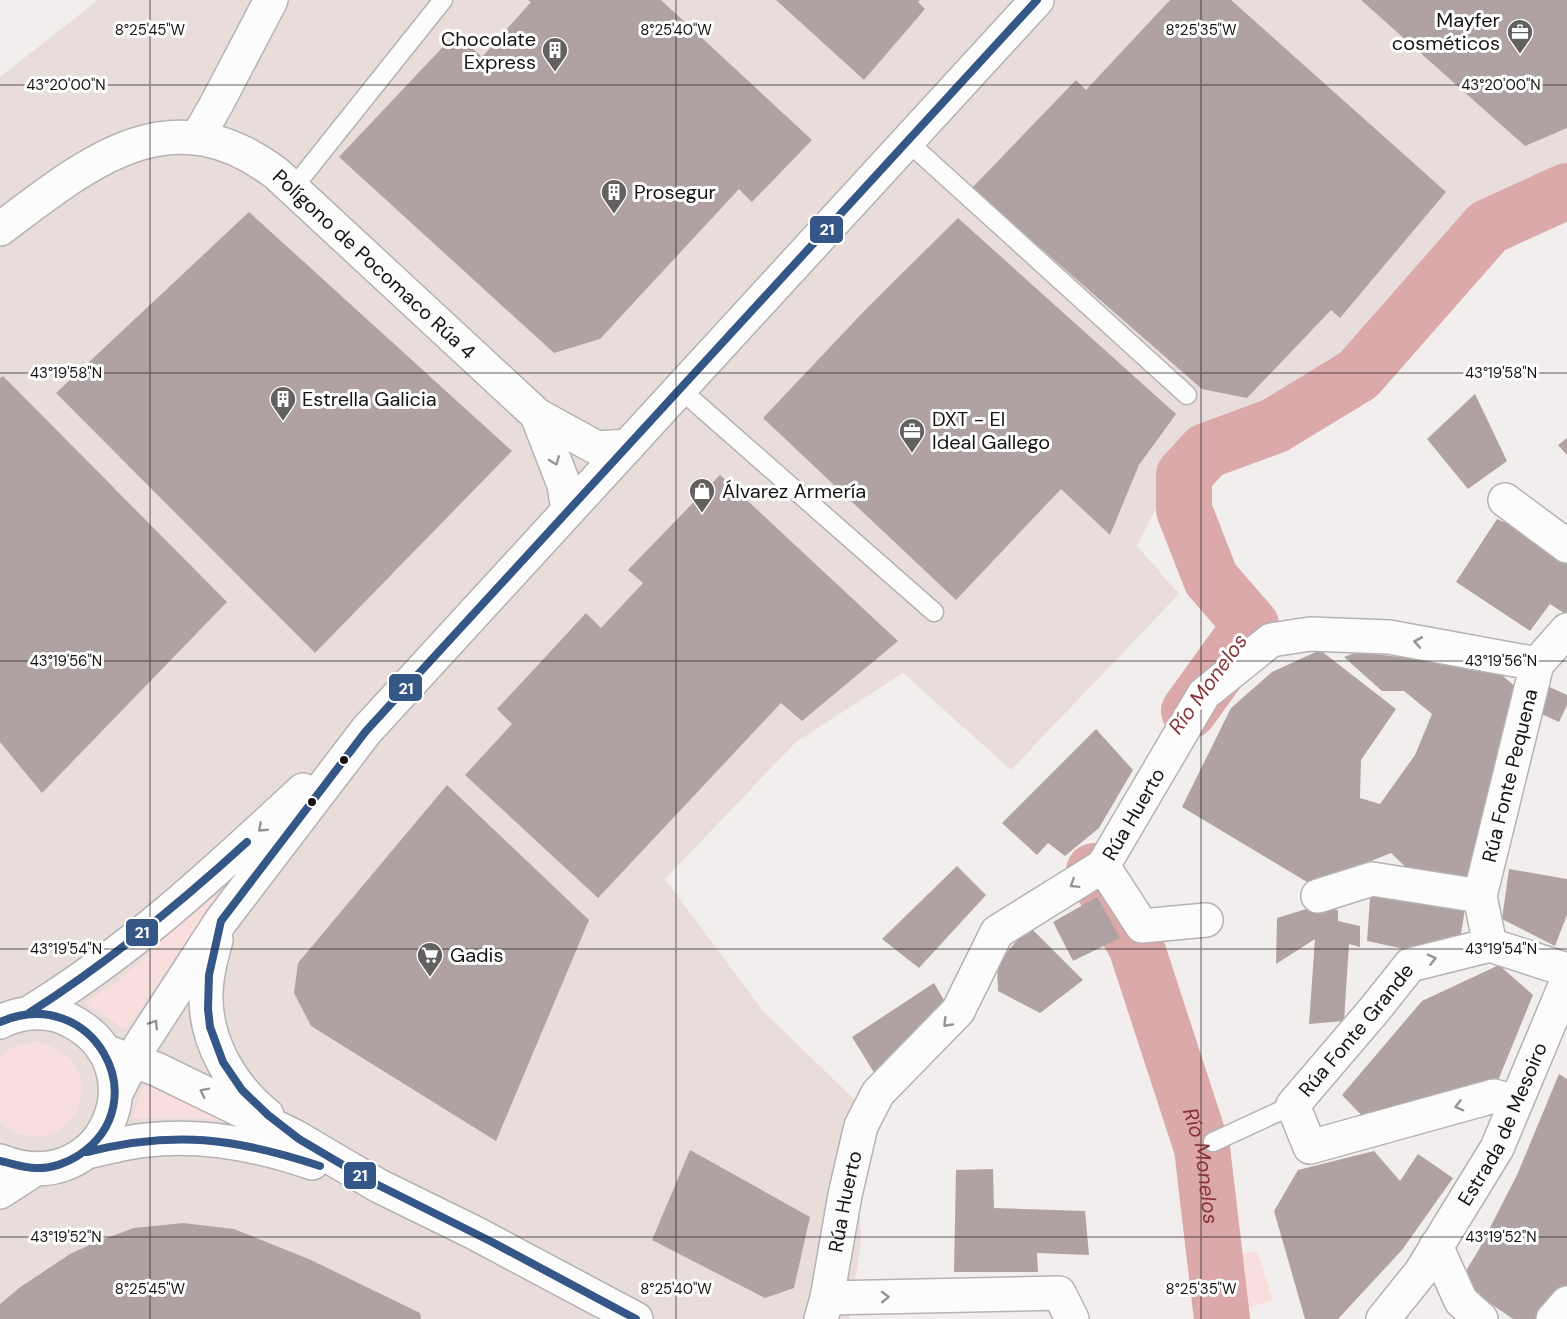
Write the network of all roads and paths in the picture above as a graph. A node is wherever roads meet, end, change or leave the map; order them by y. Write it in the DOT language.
graph roads {
  1 [pos="271,0"];
  2 [pos="443,0"];
  3 [pos="1036,0"];
  4 [pos="197,138"];
  5 [pos="907,141"];
  6 [pos="293,188"];
  7 [pos="0,229"];
  8 [pos="680,389"];
  9 [pos="1187,396"];
  10 [pos="537,415"];
  11 [pos="628,446"];
  12 [pos="1504,500"];
  13 [pos="568,510"];
  14 [pos="1567,546"];
  15 [pos="934,612"];
  16 [pos="1567,630"];
  17 [pos="1537,664"];
  18 [pos="366,732"];
  19 [pos="1103,866"];
  20 [pos="1318,896"];
  21 [pos="1480,896"];
  22 [pos="1206,920"];
  23 [pos="221,921"];
  24 [pos="1490,945"];
  25 [pos="1567,970"];
  26 [pos="1567,981"];
  27 [pos="15,1017"];
  28 [pos="1557,1027"];
  29 [pos="119,1056"];
  30 [pos="1567,1056"];
  31 [pos="1516,1102"];
  32 [pos="1293,1105"];
  33 [pos="294,1136"];
  34 [pos="1213,1142"];
  35 [pos="87,1152"];
  36 [pos="0,1161"];
  37 [pos="34,1170"];
  38 [pos="379,1186"];
  39 [pos="0,1192"];
  40 [pos="1436,1246"];
  41 [pos="1567,1303"];
  42 [pos="824,1309"];
  43 [pos="636,1319"];
  44 [pos="1072,1319"];
  45 [pos="1383,1319"];
  46 [pos="1480,1319"];
  47 [pos="1553,1319"];
  1 -- 4 [label="street"];
  2 -- 6 [label="lane"];
  3 -- 5 [label="street"];
  4 -- 6 [label="street, Polígono de Pocomaco Rúa 4"];
  4 -- 7 [label="street, Polígono de Pocomaco Rúa 4"];
  5 -- 8 [label="street"];
  5 -- 9 [label="lane"];
  6 -- 10 [label="street, Polígono de Pocomaco Rúa 4"];
  8 -- 11 [label="street"];
  8 -- 15 [label="lane"];
  10 -- 11 [label="street, Polígono de Pocomaco Rúa 4"];
  10 -- 13 [label="street, Polígono de Pocomaco Rúa 4, one-way"];
  11 -- 13 [label="street"];
  12 -- 14 [label="street"];
  13 -- 18 [label="street"];
  16 -- 17 [label="street, Rúa Fonte Pequena"];
  17 -- 19 [label="street, Rúa Huerto, one-way"];
  17 -- 21 [label="street, Rúa Fonte Pequena"];
  18 -- 23 [label="street"];
  18 -- 27 [label="street, one-way"];
  19 -- 22 [label="street"];
  19 -- 42 [label="street, Rúa Huerto, one-way"];
  20 -- 21 [label="street"];
  21 -- 24 [label="street, Rúa Fonte Pequena"];
  29 -- 23 [label="street, one-way"];
  23 -- 33 [label="street"];
  24 -- 25 [label="street"];
  32 -- 24 [label="street, Rúa Fonte Grande, one-way"];
  26 -- 28 [label="street, Estrada de Mesoiro"];
  27 -- 29 [label="street"];
  28 -- 30 [label="street"];
  28 -- 31 [label="street, Estrada de Mesoiro"];
  33 -- 29 [label="street, one-way"];
  29 -- 35 [label="street"];
  31 -- 32 [label="street, Rúa Fonte Grande, one-way"];
  31 -- 40 [label="street, Estrada de Mesoiro"];
  32 -- 34 [label="lane"];
  33 -- 38 [label="street"];
  35 -- 37 [label="street"];
  35 -- 38 [label="street"];
  36 -- 37 [label="street"];
  37 -- 39 [label="street"];
  38 -- 43 [label="street"];
  40 -- 45 [label="street, Estrada de Mesoiro"];
  40 -- 46 [label="street"];
  41 -- 47 [label="street"];
  42 -- 44 [label="street, Rúa Huerto, one-way"];
}
